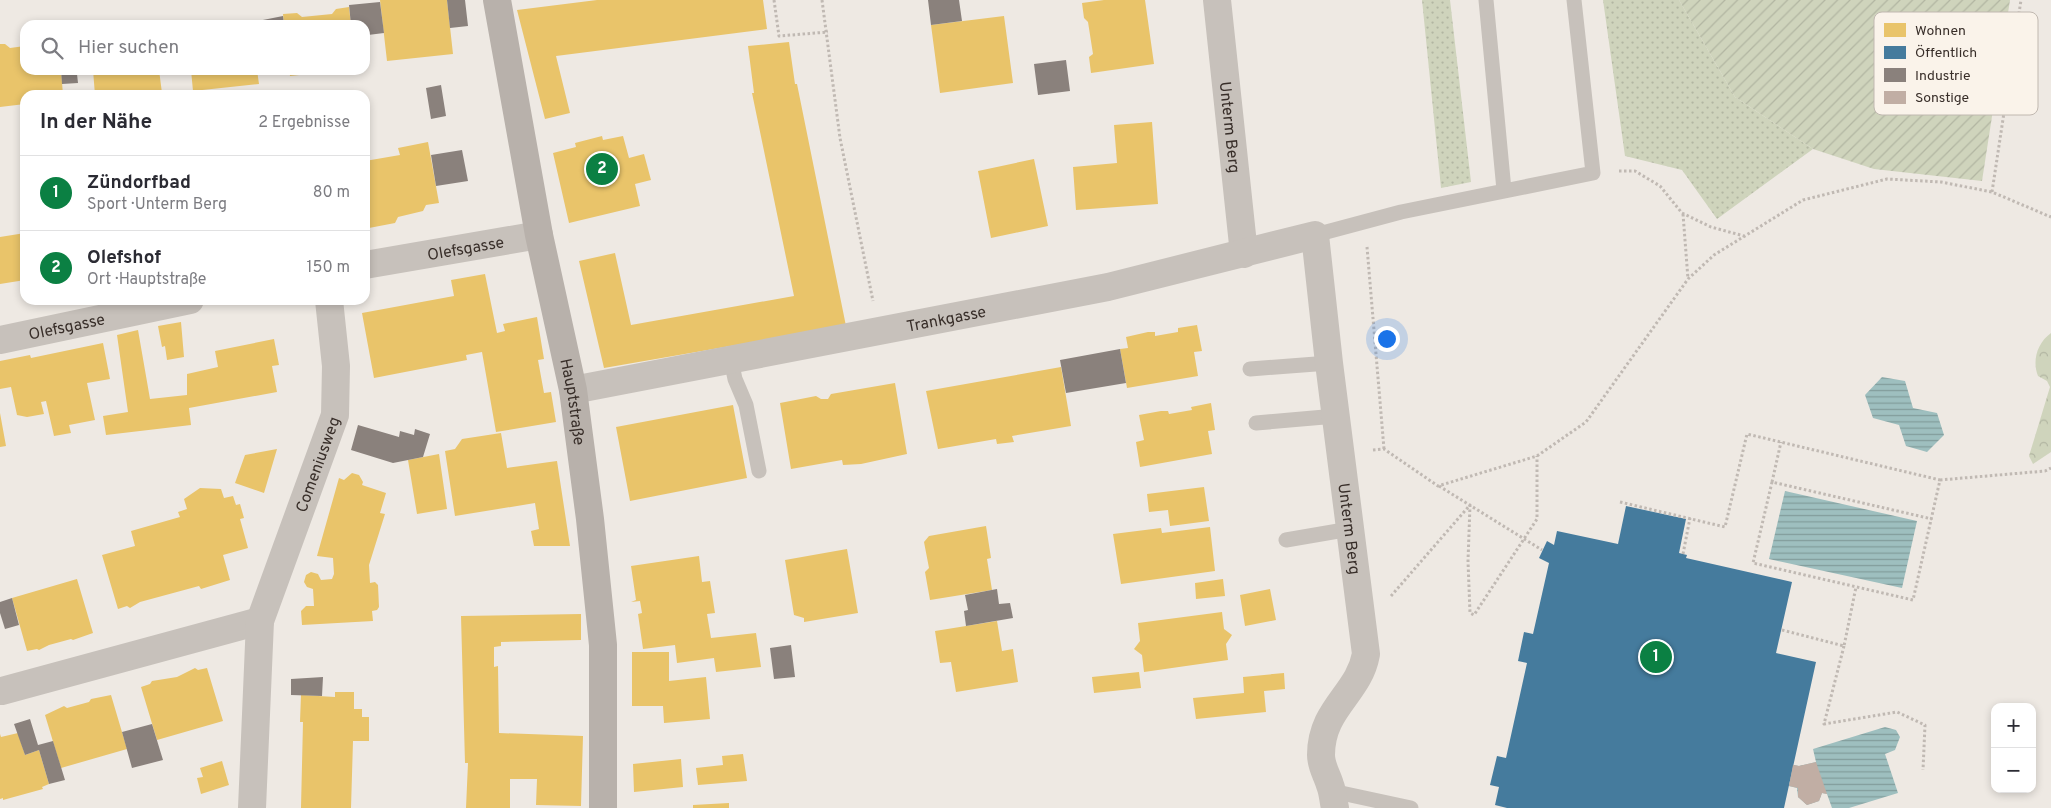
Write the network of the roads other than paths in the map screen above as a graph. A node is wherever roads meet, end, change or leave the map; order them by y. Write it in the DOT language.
graph roads {
  1 [pos="497,0"];
  2 [pos="1217,0"];
  3 [pos="1486,0"];
  4 [pos="1574,0"];
  5 [pos="1504,190"];
  6 [pos="538,235"];
  7 [pos="1315,235"];
  8 [pos="1244,254"];
  9 [pos="370,264"];
  10 [pos="166,305"];
  11 [pos="330,305"];
  12 [pos="0,340"];
  13 [pos="731,360"];
  14 [pos="1329,363"];
  15 [pos="1250,369"];
  16 [pos="573,390"];
  17 [pos="1336,416"];
  18 [pos="1256,423"];
  19 [pos="759,471"];
  20 [pos="1350,529"];
  21 [pos="1286,540"];
  22 [pos="260,621"];
  23 [pos="2,691"];
  24 [pos="1333,800"];
  25 [pos="252,808"];
  26 [pos="603,808"];
  27 [pos="1411,808"];
  1 -- 6 [label="main road, Hauptstraße"];
  2 -- 8 [label="street, Unterm Berg"];
  3 -- 5 [label="lane"];
  4 -- 5 [label="lane"];
  5 -- 7 [label="lane"];
  6 -- 9 [label="street, Olefsgasse"];
  6 -- 16 [label="main road, Hauptstraße"];
  7 -- 8 [label="street, Trankgasse"];
  7 -- 14 [label="street, Unterm Berg"];
  8 -- 13 [label="street, Trankgasse"];
  10 -- 12 [label="street, Olefsgasse"];
  11 -- 22 [label="street, Comeniusweg"];
  13 -- 16 [label="street, Trankgasse"];
  13 -- 19 [label="lane"];
  14 -- 15 [label="lane"];
  14 -- 17 [label="street, Unterm Berg"];
  16 -- 26 [label="main road, Hauptstraße"];
  17 -- 18 [label="lane"];
  17 -- 20 [label="street, Unterm Berg"];
  20 -- 21 [label="lane"];
  20 -- 24 [label="street, Unterm Berg"];
  22 -- 23 [label="street"];
  22 -- 25 [label="street, Comeniusweg"];
  24 -- 27 [label="lane"];
}
